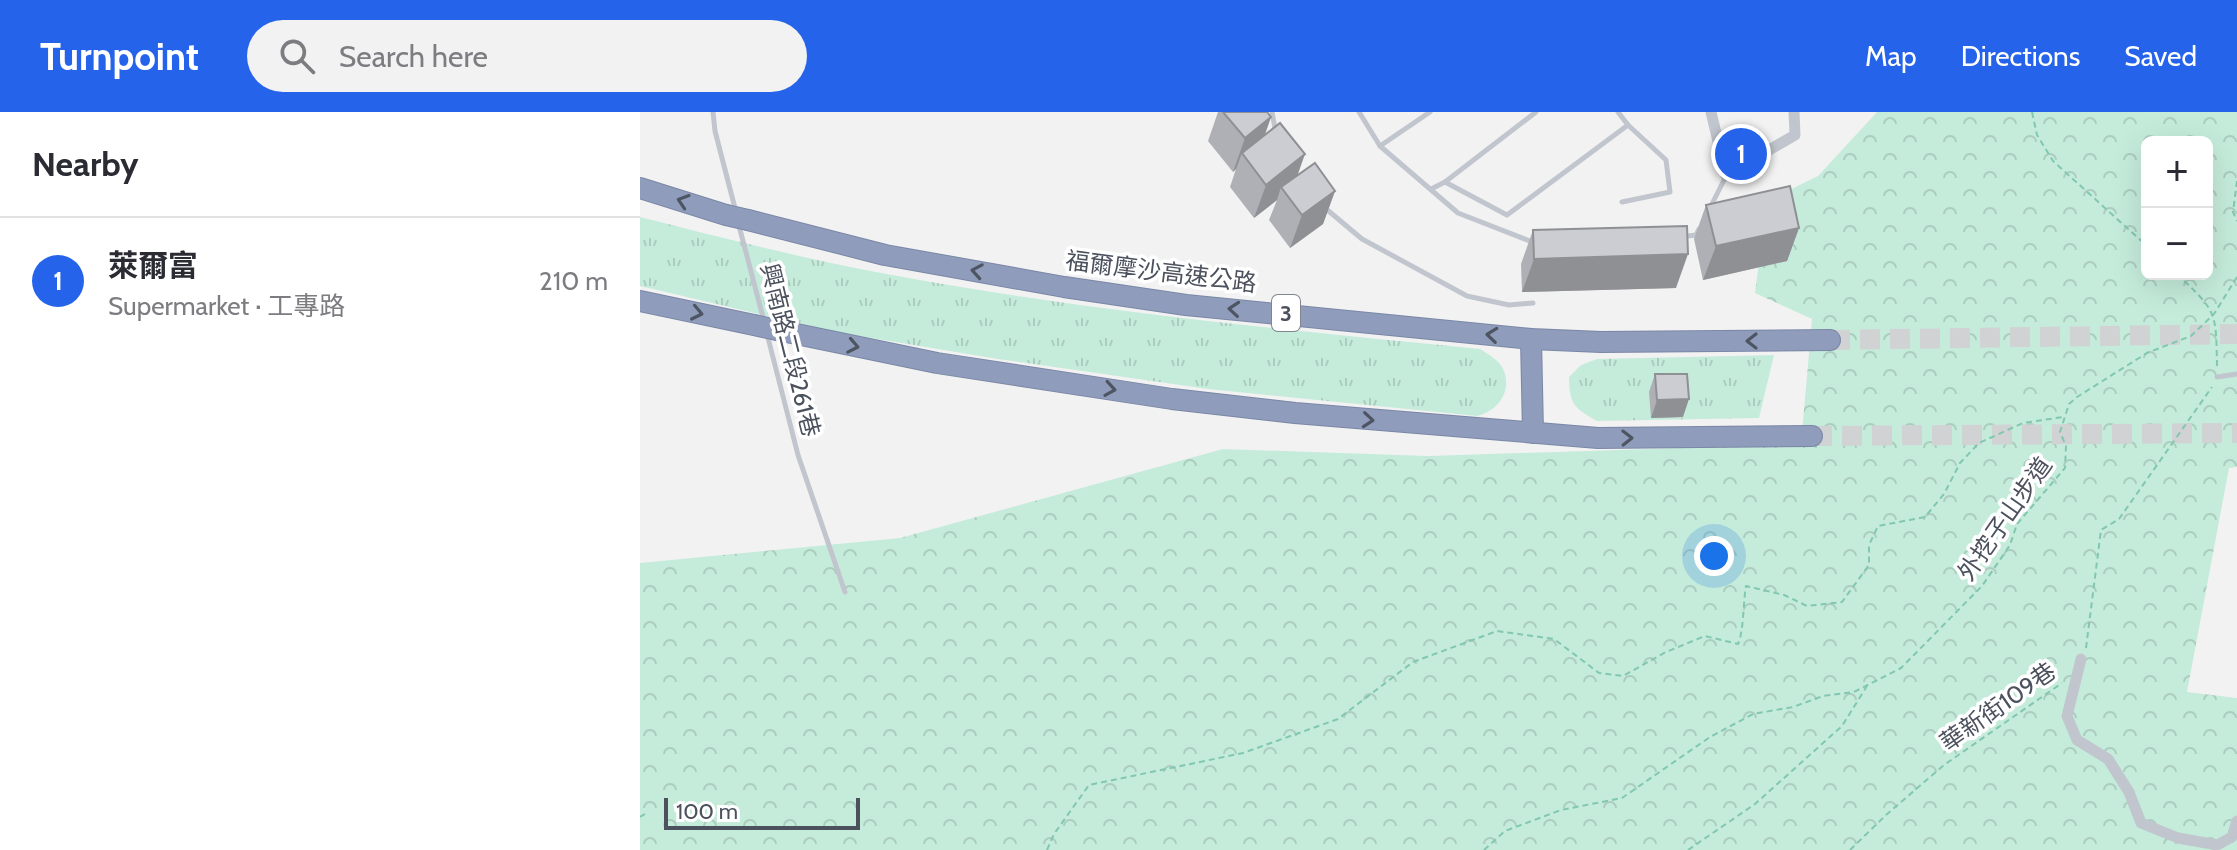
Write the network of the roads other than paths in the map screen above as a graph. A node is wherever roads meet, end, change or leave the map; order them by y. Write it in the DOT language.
graph roads {
  1 [pos="713,112"];
  2 [pos="1272,112"];
  3 [pos="1359,112"];
  4 [pos="1430,112"];
  5 [pos="1536,112"];
  6 [pos="1618,112"];
  7 [pos="1711,112"];
  8 [pos="1794,112"];
  9 [pos="1628,125"];
  10 [pos="1280,142"];
  11 [pos="1380,146"];
  12 [pos="1726,175"];
  13 [pos="1445,182"];
  14 [pos="640,188"];
  15 [pos="1431,189"];
  16 [pos="1315,200"];
  17 [pos="1622,202"];
  18 [pos="1664,240"];
  19 [pos="1540,245"];
  20 [pos="640,301"];
  21 [pos="1533,303"];
  22 [pos="1531,339"];
  23 [pos="1830,340"];
  24 [pos="2237,374"];
  25 [pos="2217,377"];
  26 [pos="1533,433"];
  27 [pos="1812,436"];
  28 [pos="845,592"];
  29 [pos="2081,659"];
  30 [pos="2237,821"];
  1 -- 28 [label="lane, 興南路二段261巷"];
  2 -- 10 [label="lane"];
  3 -- 11 [label="lane"];
  4 -- 11 [label="lane"];
  5 -- 13 [label="lane"];
  6 -- 9 [label="lane"];
  7 -- 12 [label="street"];
  8 -- 12 [label="street"];
  9 -- 13 [label="lane"];
  9 -- 17 [label="lane"];
  11 -- 15 [label="lane"];
  12 -- 18 [label="lane"];
  13 -- 15 [label="lane"];
  22 -- 14 [label="highway, 福爾摩沙高速公路 / 3, one-way, bridge"];
  15 -- 19 [label="lane"];
  16 -- 21 [label="lane"];
  20 -- 26 [label="highway, one-way, bridge"];
  23 -- 22 [label="highway, 福爾摩沙高速公路 / 3, one-way"];
  22 -- 26 [label="highway"];
  24 -- 25 [label="lane"];
  26 -- 27 [label="highway, one-way"];
  29 -- 30 [label="street"];
}
